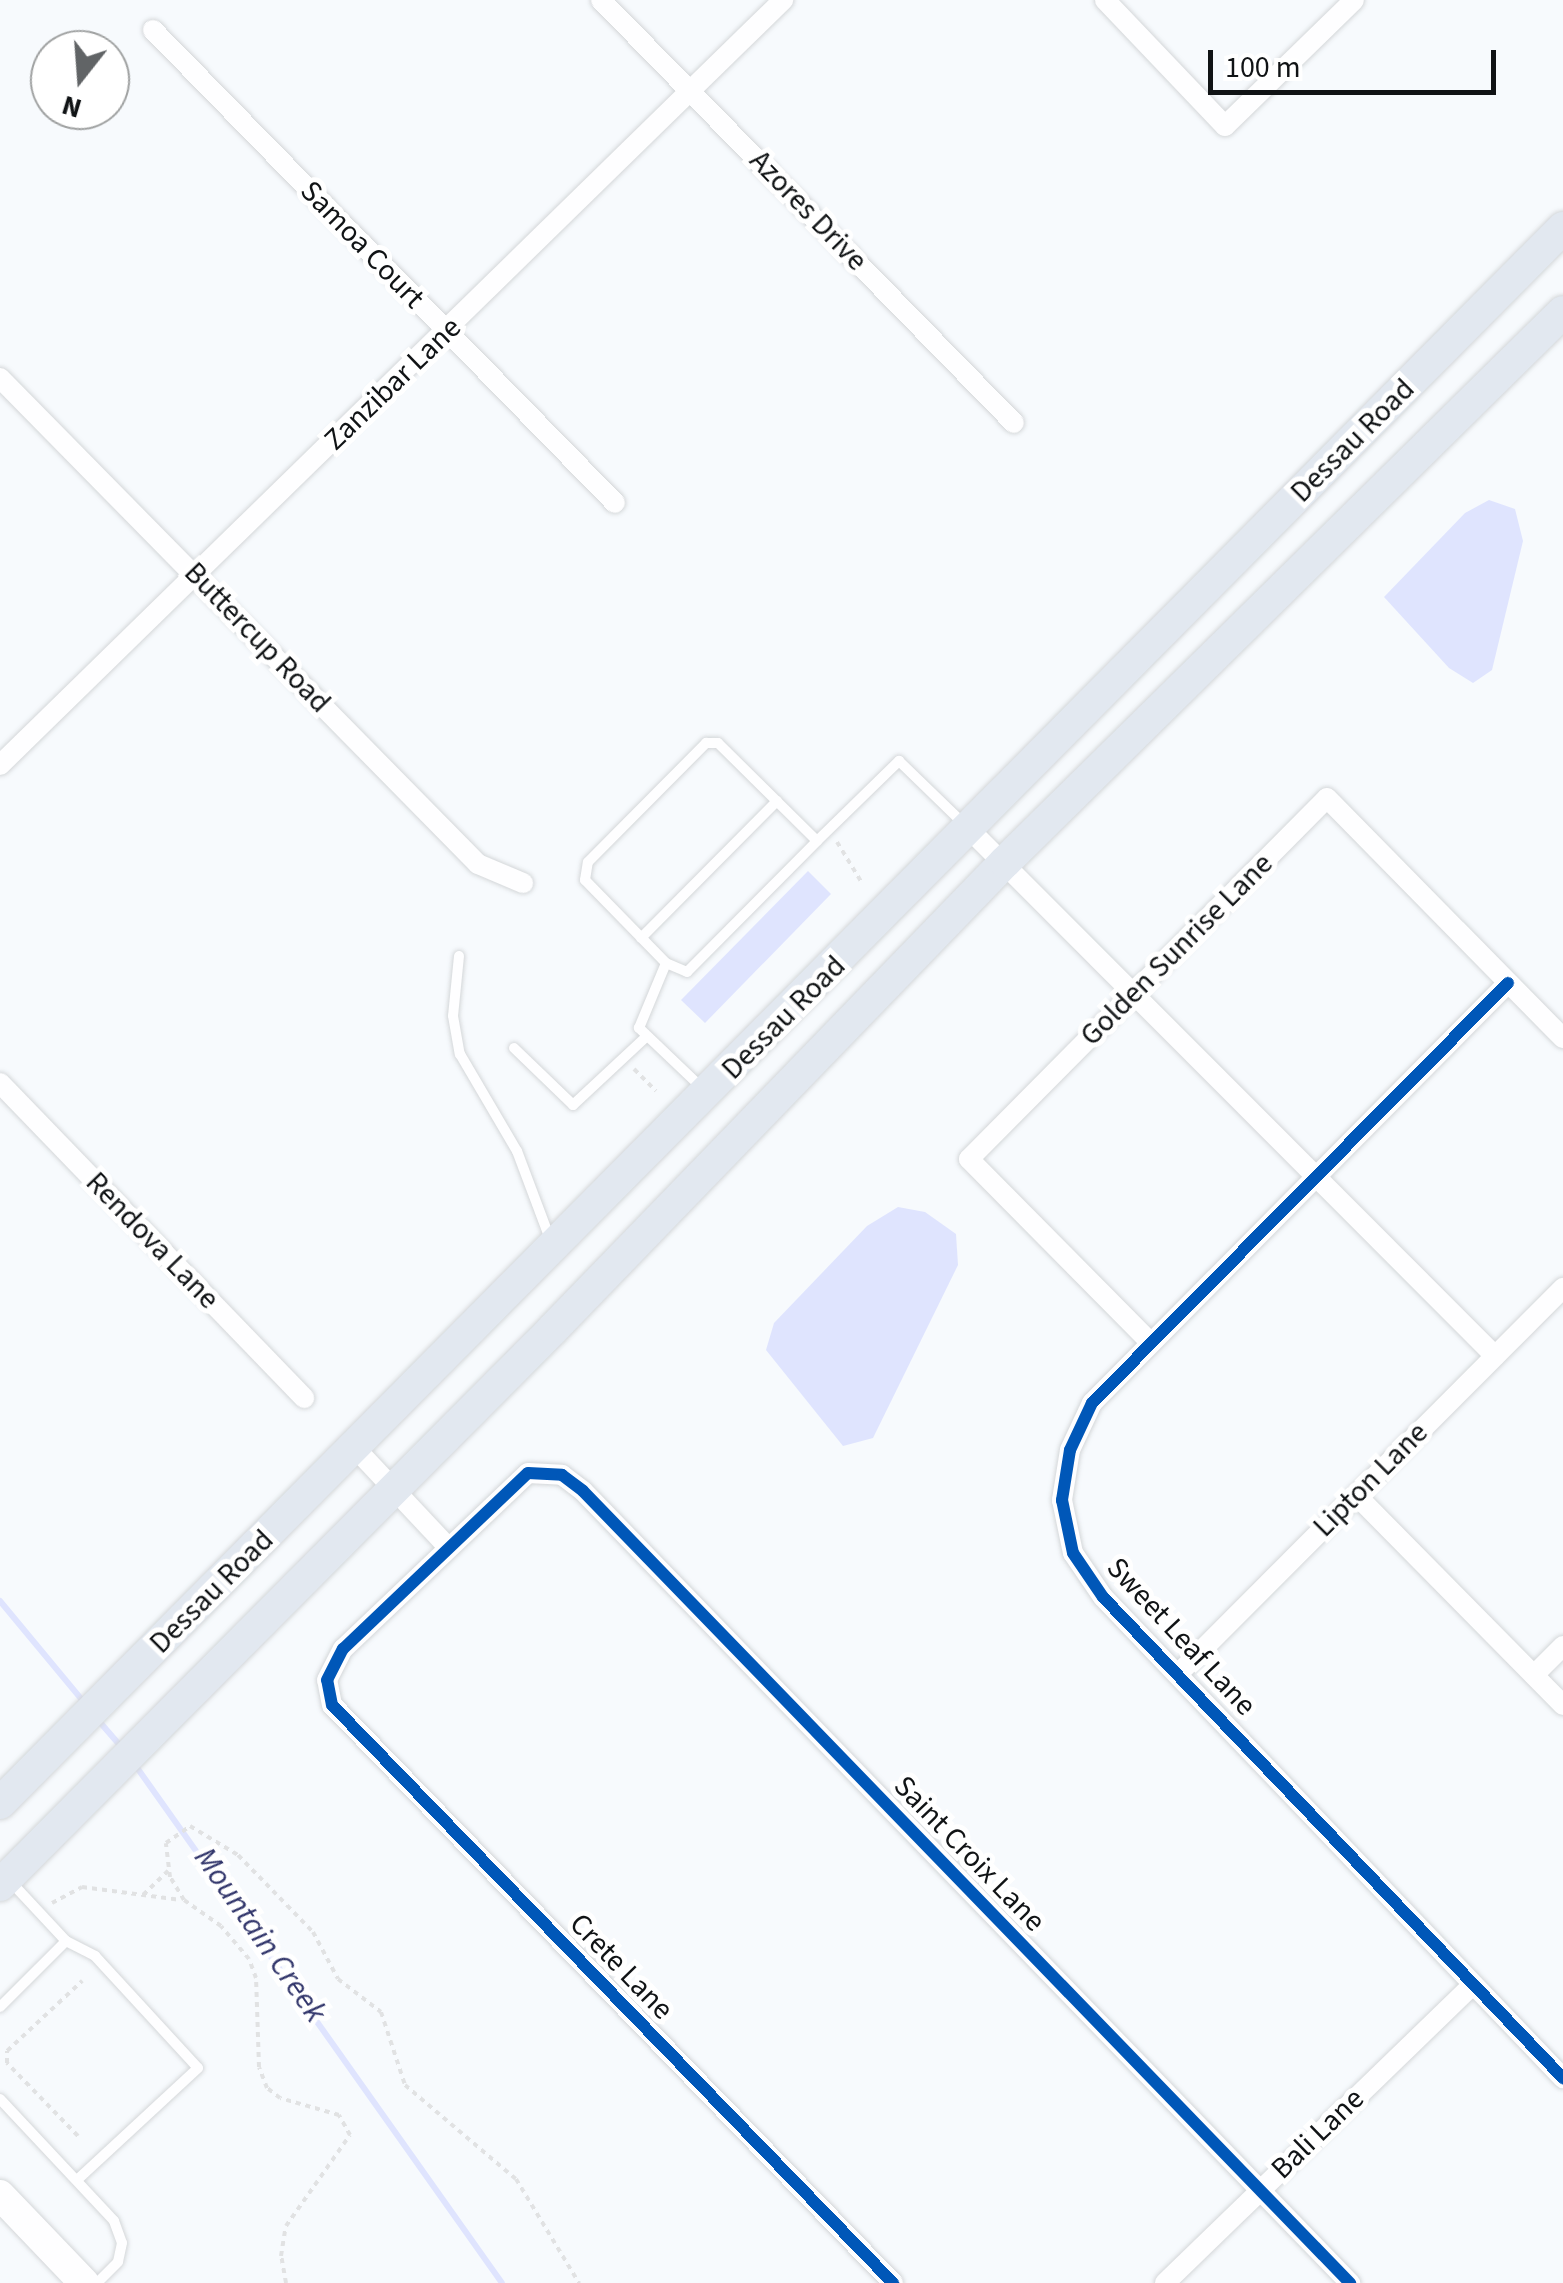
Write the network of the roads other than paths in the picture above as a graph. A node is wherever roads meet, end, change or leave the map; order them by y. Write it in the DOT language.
graph roads {
  1 [pos="601,0"];
  2 [pos="782,0"];
  3 [pos="1106,0"];
  4 [pos="1354,0"];
  5 [pos="152,30"];
  6 [pos="690,90"];
  7 [pos="1563,228"];
  8 [pos="1563,312"];
  9 [pos="446,332"];
  10 [pos="0,378"];
  11 [pos="1014,423"];
  12 [pos="614,503"];
  13 [pos="195,576"];
  14 [pos="0,765"];
  15 [pos="777,801"];
  16 [pos="970,830"];
  17 [pos="817,840"];
  18 [pos="1005,862"];
  19 [pos="523,883"];
  20 [pos="642,938"];
  21 [pos="459,956"];
  22 [pos="666,963"];
  23 [pos="1508,983"];
  24 [pos="1135,993"];
  25 [pos="648,1036"];
  26 [pos="1563,1038"];
  27 [pos="514,1048"];
  28 [pos="0,1083"];
  29 [pos="708,1095"];
  30 [pos="1315,1174"];
  31 [pos="554,1250"];
  32 [pos="1563,1288"];
  33 [pos="1150,1341"];
  34 [pos="1495,1356"];
  35 [pos="304,1398"];
  36 [pos="355,1448"];
  37 [pos="394,1489"];
  38 [pos="1356,1495"];
  39 [pos="447,1546"];
  40 [pos="1563,1646"];
  41 [pos="1179,1673"];
  42 [pos="1534,1675"];
  43 [pos="1563,1706"];
  44 [pos="0,1803"];
  45 [pos="3,1881"];
  46 [pos="66,1941"];
  47 [pos="1472,1985"];
  48 [pos="0,2007"];
  49 [pos="1563,2078"];
  50 [pos="0,2098"];
  51 [pos="78,2179"];
  52 [pos="1260,2190"];
  53 [pos="0,2195"];
  54 [pos="84,2283"];
  55 [pos="98,2283"];
  56 [pos="893,2283"];
  57 [pos="1165,2283"];
  58 [pos="1350,2283"];
  1 -- 6 [label="street, Azores Drive"];
  2 -- 6 [label="street, Zanzibar Lane"];
  3 -- 4 [label="street"];
  5 -- 9 [label="street, Samoa Court"];
  6 -- 9 [label="street, Zanzibar Lane"];
  6 -- 11 [label="street, Azores Drive"];
  7 -- 16 [label="main road, Dessau Road"];
  8 -- 18 [label="main road, Dessau Road"];
  9 -- 12 [label="street, Samoa Court"];
  9 -- 13 [label="street, Zanzibar Lane"];
  10 -- 13 [label="street, Buttercup Road"];
  13 -- 14 [label="street, Zanzibar Lane"];
  13 -- 19 [label="street, Buttercup Road"];
  15 -- 17 [label="lane"];
  15 -- 20 [label="lane"];
  15 -- 20 [label="lane"];
  16 -- 17 [label="lane"];
  16 -- 18 [label="street"];
  16 -- 29 [label="main road, Dessau Road"];
  17 -- 22 [label="lane"];
  18 -- 24 [label="street"];
  18 -- 37 [label="main road, Dessau Road"];
  20 -- 22 [label="lane"];
  21 -- 31 [label="lane"];
  22 -- 25 [label="lane"];
  23 -- 24 [label="street, Golden Sunrise Lane"];
  23 -- 26 [label="street, Golden Sunrise Lane"];
  23 -- 30 [label="street, Sweet Leaf Lane"];
  24 -- 30 [label="street"];
  24 -- 33 [label="street, Golden Sunrise Lane"];
  25 -- 27 [label="lane"];
  25 -- 29 [label="lane"];
  28 -- 35 [label="street, Rendova Lane"];
  29 -- 31 [label="main road, Dessau Road"];
  30 -- 33 [label="street, Sweet Leaf Lane"];
  30 -- 34 [label="street"];
  31 -- 36 [label="main road, Dessau Road"];
  32 -- 34 [label="street, Lipton Lane"];
  33 -- 41 [label="street, Sweet Leaf Lane"];
  34 -- 38 [label="street, Lipton Lane"];
  36 -- 37 [label="street"];
  36 -- 44 [label="main road, Dessau Road"];
  37 -- 39 [label="street"];
  37 -- 45 [label="main road, Dessau Road"];
  38 -- 41 [label="street, Lipton Lane"];
  38 -- 42 [label="street"];
  39 -- 52 [label="street, Saint Croix Lane"];
  39 -- 56 [label="street, Crete Lane"];
  40 -- 42 [label="street"];
  41 -- 47 [label="street, Sweet Leaf Lane"];
  42 -- 43 [label="street"];
  45 -- 46 [label="lane"];
  46 -- 48 [label="lane"];
  46 -- 51 [label="lane"];
  47 -- 49 [label="street, Sweet Leaf Lane"];
  47 -- 52 [label="street, Bali Lane"];
  50 -- 51 [label="lane"];
  51 -- 55 [label="lane"];
  52 -- 57 [label="street, Bali Lane"];
  52 -- 58 [label="street, Saint Croix Lane"];
  53 -- 54 [label="main road"];
}
